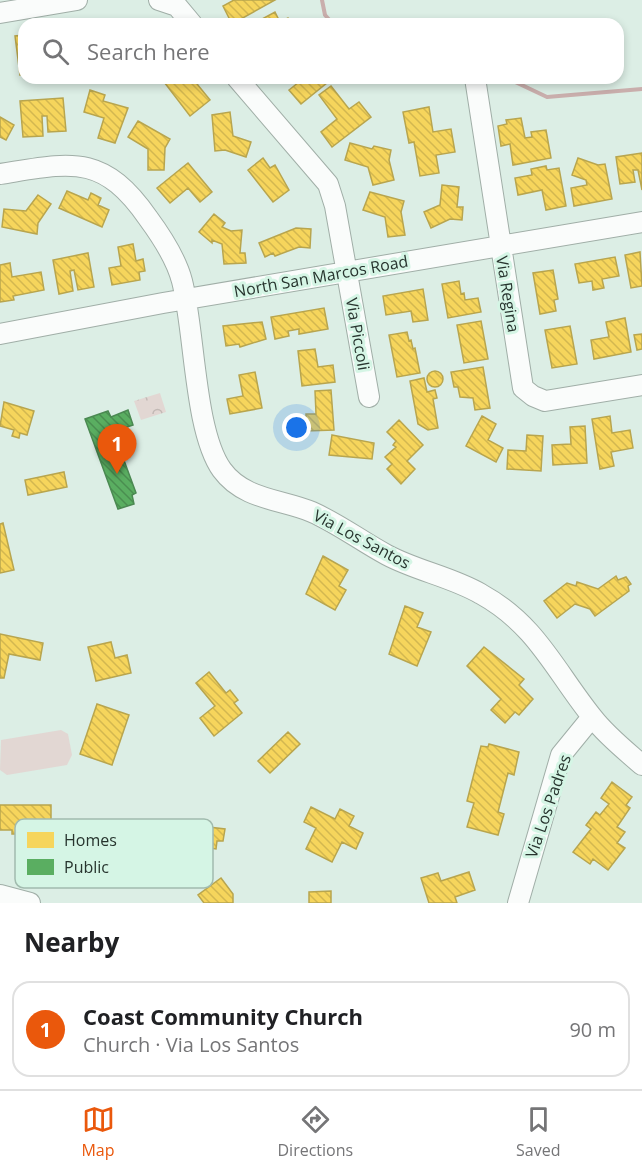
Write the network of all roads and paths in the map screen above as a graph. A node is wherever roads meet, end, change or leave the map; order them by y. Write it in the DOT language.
graph roads {
  1 [pos="77,0"];
  2 [pos="159,0"];
  3 [pos="49,2"];
  4 [pos="0,13"];
  5 [pos="187,18"];
  6 [pos="242,84"];
  7 [pos="476,84"];
  8 [pos="0,174"];
  9 [pos="642,222"];
  10 [pos="500,245"];
  11 [pos="348,271"];
  12 [pos="186,300"];
  13 [pos="0,334"];
  14 [pos="642,385"];
  15 [pos="369,397"];
  16 [pos="592,717"];
  17 [pos="642,765"];
  18 [pos="0,895"];
  19 [pos="30,903"];
  20 [pos="518,903"];
  1 -- 3 [label="street"];
  2 -- 5 [label="street"];
  3 -- 4 [label="street"];
  6 -- 11 [label="street, Via Piccoli"];
  7 -- 10 [label="street, Via Regina"];
  8 -- 12 [label="street, Via Los Santos"];
  9 -- 10 [label="street, North San Marcos Road"];
  10 -- 11 [label="street, North San Marcos Road"];
  10 -- 14 [label="street, Via Regina"];
  11 -- 12 [label="street, North San Marcos Road"];
  11 -- 15 [label="street, Via Piccoli"];
  12 -- 13 [label="street, North San Marcos Road"];
  12 -- 16 [label="street, Via Los Santos"];
  16 -- 17 [label="street, Via Los Santos"];
  16 -- 20 [label="street, Via Los Padres"];
  18 -- 19 [label="street"];
}
